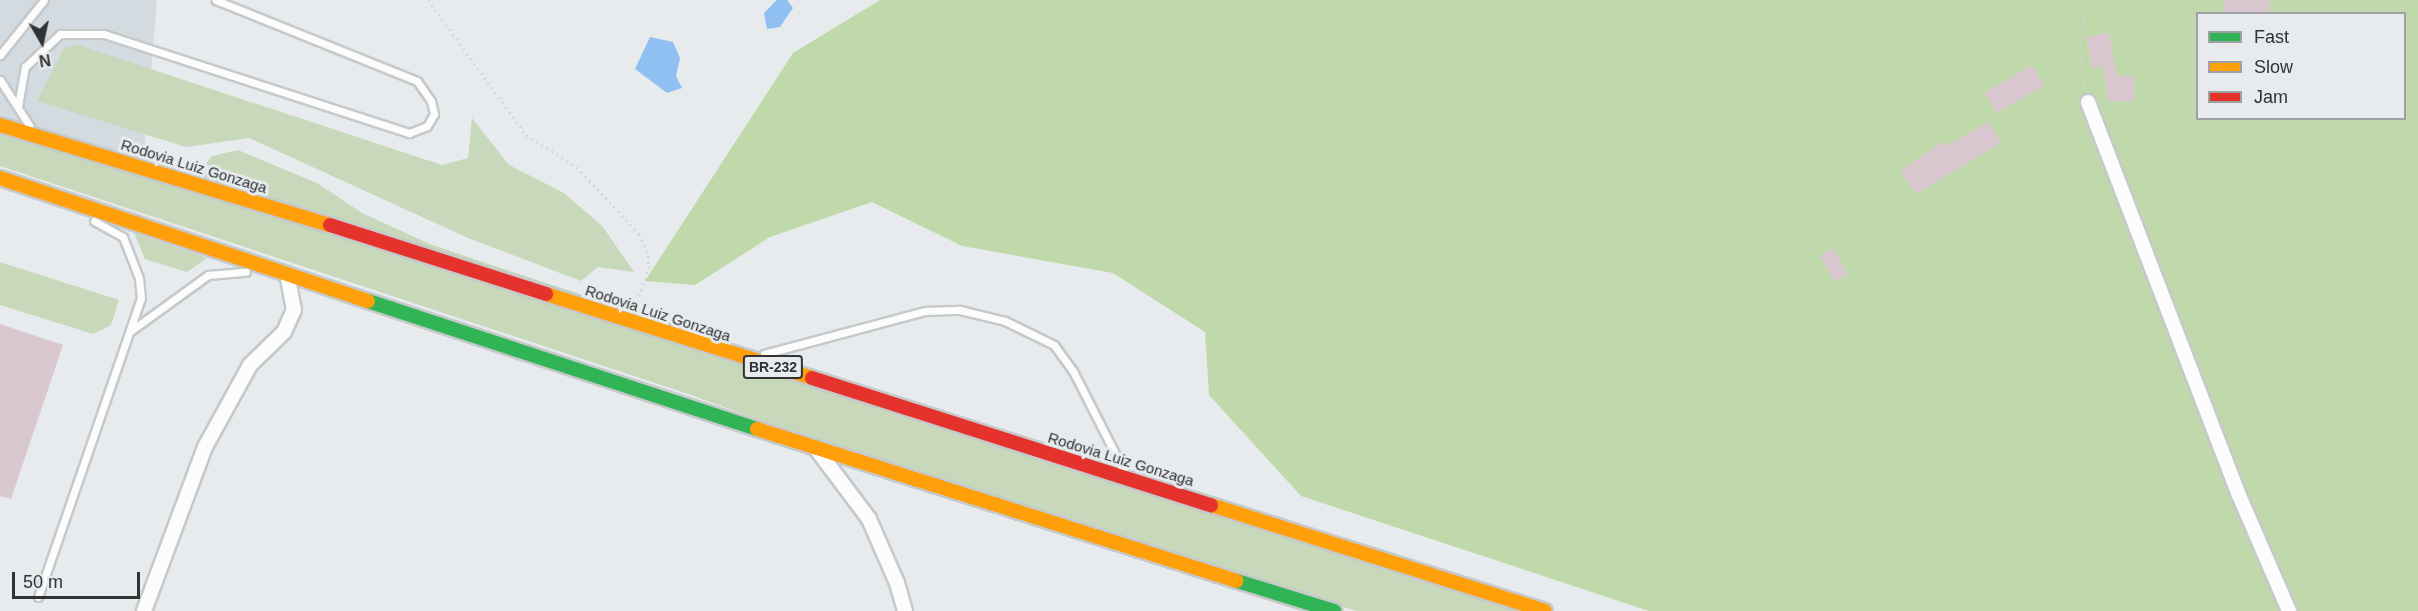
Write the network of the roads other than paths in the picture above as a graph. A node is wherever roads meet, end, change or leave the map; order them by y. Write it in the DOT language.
graph roads {
  1 [pos="44,0"];
  2 [pos="216,0"];
  3 [pos="0,55"];
  4 [pos="0,80"];
  5 [pos="2088,102"];
  6 [pos="18,106"];
  7 [pos="0,125"];
  8 [pos="35,135"];
  9 [pos="0,178"];
  10 [pos="53,196"];
  11 [pos="288,279"];
  12 [pos="326,287"];
  13 [pos="132,330"];
  14 [pos="745,359"];
  15 [pos="816,448"];
  16 [pos="1129,479"];
  17 [pos="38,597"];
  18 [pos="144,611"];
  19 [pos="905,611"];
  20 [pos="1334,611"];
  21 [pos="1545,611"];
  22 [pos="2289,611"];
  1 -- 3 [label="lane"];
  2 -- 6 [label="lane"];
  4 -- 6 [label="lane"];
  5 -- 22 [label="street"];
  6 -- 8 [label="lane"];
  7 -- 8 [label="highway, Rodovia Luiz Gonzaga / BR-232"];
  8 -- 14 [label="highway, Rodovia Luiz Gonzaga / BR-232"];
  9 -- 10 [label="highway"];
  10 -- 12 [label="highway"];
  10 -- 13 [label="lane"];
  11 -- 12 [label="lane"];
  11 -- 13 [label="lane"];
  11 -- 18 [label="street"];
  12 -- 15 [label="highway"];
  13 -- 17 [label="lane"];
  14 -- 16 [label="highway, Rodovia Luiz Gonzaga / BR-232"];
  14 -- 16 [label="lane"];
  15 -- 19 [label="street"];
  15 -- 20 [label="highway"];
  16 -- 21 [label="highway, Rodovia Luiz Gonzaga / BR-232"];
}
